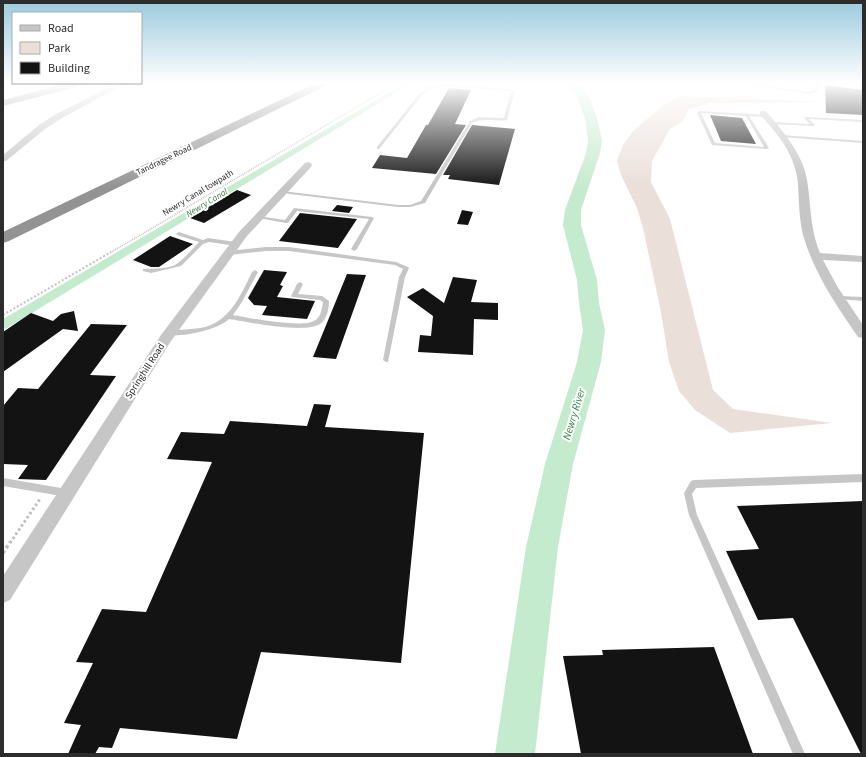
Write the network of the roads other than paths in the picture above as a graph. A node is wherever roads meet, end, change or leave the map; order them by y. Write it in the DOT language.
graph roads {
  1 [pos="59,117"];
  2 [pos="252,117"];
  3 [pos="402,117"];
  4 [pos="506,117"];
  5 [pos="701,117"];
  6 [pos="747,117"];
  7 [pos="762,117"];
  8 [pos="767,118"];
  9 [pos="863,121"];
  10 [pos="782,136"];
  11 [pos="863,142"];
  12 [pos="378,148"];
  13 [pos="3,159"];
  14 [pos="308,165"];
  15 [pos="282,192"];
  16 [pos="258,217"];
  17 [pos="179,234"];
  18 [pos="3,238"];
  19 [pos="203,242"];
  20 [pos="232,248"];
  21 [pos="354,248"];
  22 [pos="817,256"];
  23 [pos="863,259"];
  24 [pos="145,270"];
  25 [pos="255,272"];
  26 [pos="300,284"];
  27 [pos="840,298"];
  28 [pos="863,299"];
  29 [pos="229,317"];
  30 [pos="170,333"];
  31 [pos="863,334"];
  32 [pos="386,360"];
  33 [pos="863,478"];
  34 [pos="3,482"];
  35 [pos="67,493"];
  36 [pos="3,593"];
  37 [pos="799,754"];
  1 -- 13 [label="street"];
  2 -- 18 [label="highway, Tandragee Road"];
  3 -- 12 [label="lane"];
  4 -- 15 [label="lane"];
  5 -- 6 [label="lane"];
  7 -- 8 [label="lane"];
  8 -- 9 [label="lane"];
  8 -- 10 [label="street"];
  10 -- 11 [label="lane"];
  10 -- 22 [label="street"];
  14 -- 15 [label="street, Springhill Road"];
  15 -- 16 [label="street, Springhill Road"];
  16 -- 20 [label="street, Springhill Road"];
  16 -- 21 [label="lane"];
  17 -- 19 [label="lane"];
  19 -- 20 [label="lane"];
  19 -- 24 [label="lane"];
  20 -- 30 [label="street, Springhill Road"];
  20 -- 32 [label="lane"];
  22 -- 23 [label="street"];
  22 -- 27 [label="street"];
  25 -- 29 [label="lane"];
  26 -- 29 [label="lane"];
  27 -- 28 [label="lane"];
  27 -- 31 [label="street"];
  29 -- 30 [label="lane"];
  30 -- 35 [label="street, Springhill Road"];
  33 -- 37 [label="lane"];
  34 -- 35 [label="lane"];
  35 -- 36 [label="street, Springhill Road"];
}
